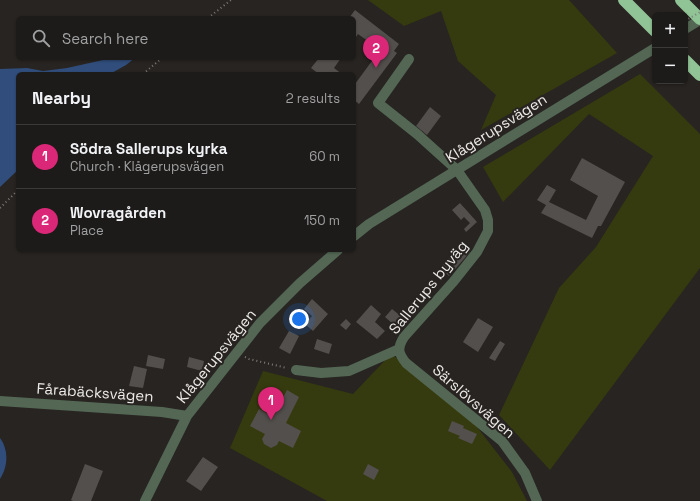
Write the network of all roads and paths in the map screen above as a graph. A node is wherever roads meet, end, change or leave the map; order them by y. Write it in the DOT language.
graph roads {
  1 [pos="231,0"];
  2 [pos="624,0"];
  3 [pos="681,0"];
  4 [pos="700,12"];
  5 [pos="211,16"];
  6 [pos="688,19"];
  7 [pos="700,19"];
  8 [pos="688,27"];
  9 [pos="652,28"];
  10 [pos="652,50"];
  11 [pos="409,59"];
  12 [pos="160,60"];
  13 [pos="688,63"];
  14 [pos="145,72"];
  15 [pos="700,75"];
  16 [pos="457,170"];
  17 [pos="16,192"];
  18 [pos="0,208"];
  19 [pos="356,234"];
  20 [pos="336,252"];
  21 [pos="399,349"];
  22 [pos="237,352"];
  23 [pos="296,370"];
  24 [pos="0,401"];
  25 [pos="187,416"];
  26 [pos="145,501"];
  27 [pos="537,501"];
  1 -- 5 [label="path"];
  2 -- 9 [label="highway"];
  3 -- 7 [label="highway"];
  4 -- 6 [label="path, bridge"];
  7 -- 8 [label="street"];
  10 -- 16 [label="street, Klågerupsvägen"];
  11 -- 16 [label="street, Sallerups byväg"];
  12 -- 14 [label="path"];
  13 -- 15 [label="highway"];
  16 -- 19 [label="street, Klågerupsvägen"];
  16 -- 21 [label="street, Sallerups byväg"];
  17 -- 18 [label="path"];
  20 -- 22 [label="street, Klågerupsvägen"];
  21 -- 23 [label="street, Sallerups byväg"];
  21 -- 27 [label="street, Särslövsvägen"];
  22 -- 23 [label="path"];
  22 -- 25 [label="street, Klågerupsvägen"];
  24 -- 25 [label="street, Fårabäcksvägen"];
  25 -- 26 [label="street, Klågerupsvägen"];
}
